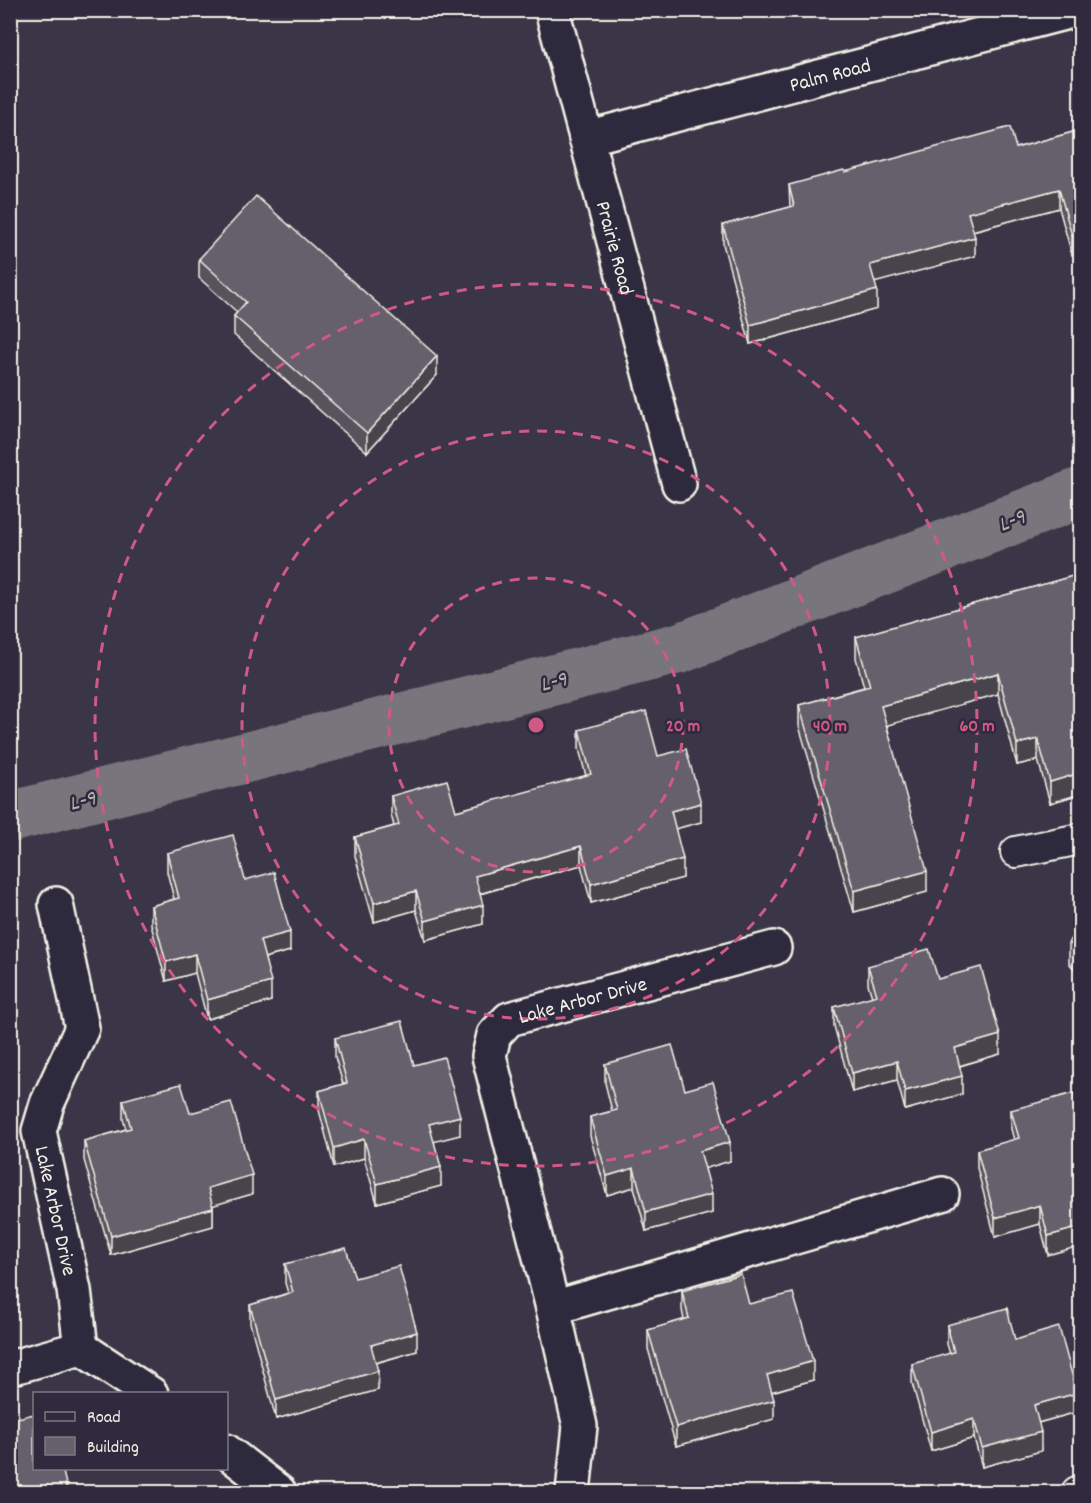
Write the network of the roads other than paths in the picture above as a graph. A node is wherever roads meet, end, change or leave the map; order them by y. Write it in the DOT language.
graph roads {
  1 [pos="552,10"];
  2 [pos="1075,10"];
  3 [pos="586,138"];
  4 [pos="679,484"];
  5 [pos="1080,839"];
  6 [pos="1016,852"];
  7 [pos="56,904"];
  8 [pos="774,948"];
  9 [pos="942,1194"];
  10 [pos="553,1308"];
  11 [pos="81,1348"];
  12 [pos="10,1368"];
  13 [pos="148,1392"];
  14 [pos="228,1453"];
  15 [pos="279,1492"];
  16 [pos="573,1492"];
  1 -- 3 [label="street, Prairie Road"];
  2 -- 3 [label="street, Palm Road"];
  3 -- 4 [label="street, Prairie Road"];
  5 -- 6 [label="lane"];
  7 -- 11 [label="street, Lake Arbor Drive"];
  8 -- 10 [label="street, Lake Arbor Drive"];
  9 -- 10 [label="street"];
  10 -- 16 [label="street, Lake Arbor Drive"];
  11 -- 12 [label="street"];
  11 -- 13 [label="street"];
  14 -- 15 [label="street"];
}
